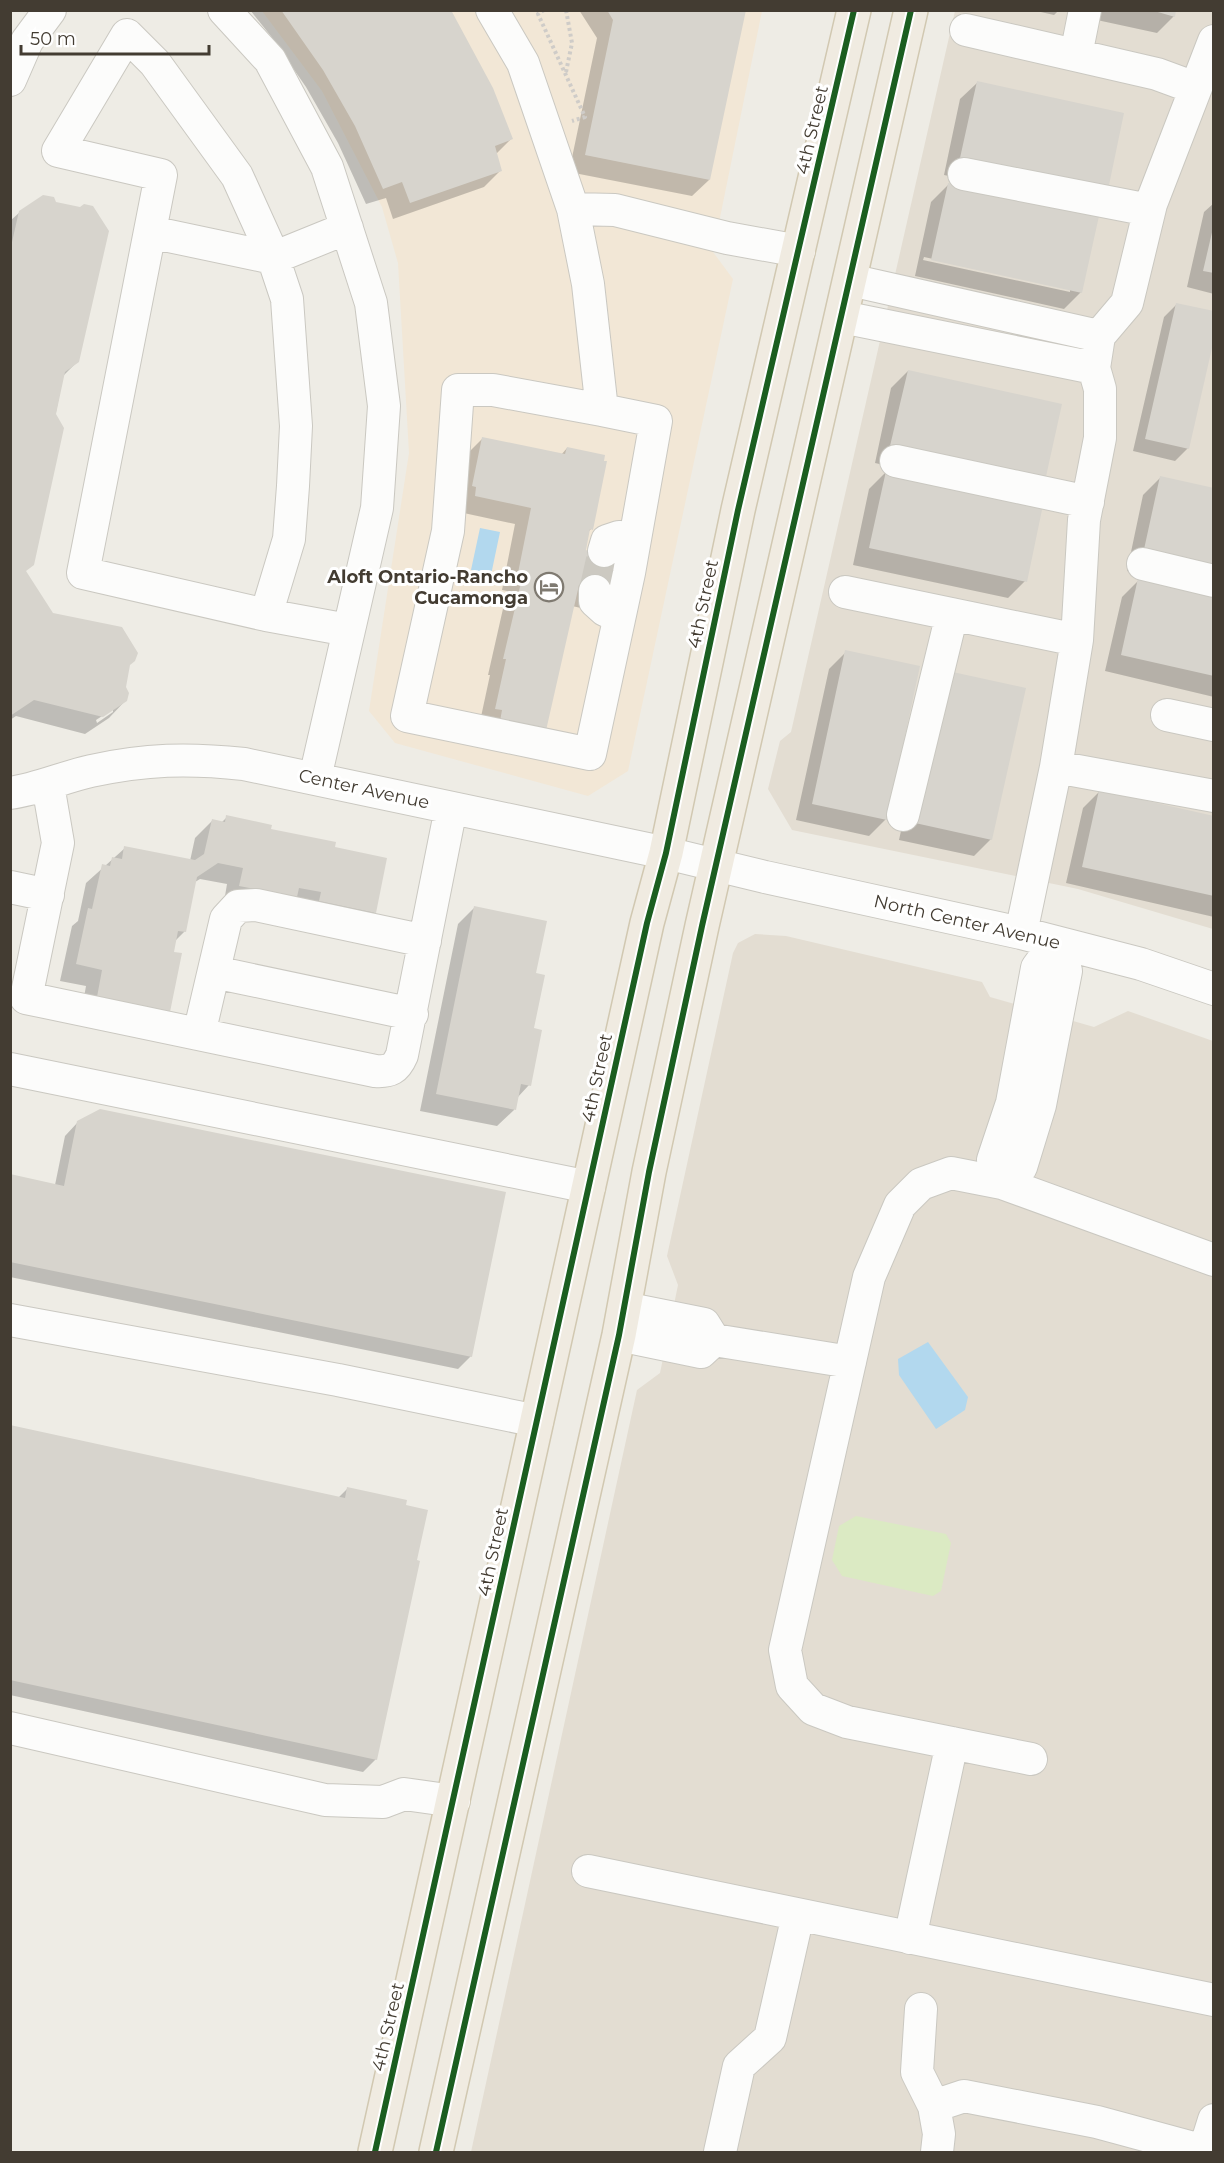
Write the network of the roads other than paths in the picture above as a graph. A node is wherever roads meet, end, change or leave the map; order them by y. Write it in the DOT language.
graph roads {
  1 [pos="50,10"];
  2 [pos="224,10"];
  3 [pos="492,10"];
  4 [pos="854,10"];
  5 [pos="911,10"];
  6 [pos="1085,10"];
  7 [pos="966,30"];
  8 [pos="20,35"];
  9 [pos="1214,41"];
  10 [pos="1076,55"];
  11 [pos="10,80"];
  12 [pos="1195,88"];
  13 [pos="964,174"];
  14 [pos="573,209"];
  15 [pos="1149,210"];
  16 [pos="347,228"];
  17 [pos="150,232"];
  18 [pos="799,251"];
  19 [pos="273,258"];
  20 [pos="850,280"];
  21 [pos="842,317"];
  22 [pos="1099,336"];
  23 [pos="1094,368"];
  24 [pos="602,410"];
  25 [pos="896,461"];
  26 [pos="1088,502"];
  27 [pos="635,538"];
  28 [pos="604,551"];
  29 [pos="1143,564"];
  30 [pos="1214,581"];
  31 [pos="596,591"];
  32 [pos="845,592"];
  33 [pos="951,614"];
  34 [pos="266,615"];
  35 [pos="619,617"];
  36 [pos="348,630"];
  37 [pos="1077,640"];
  38 [pos="1167,716"];
  39 [pos="1214,725"];
  40 [pos="1056,767"];
  41 [pos="315,778"];
  42 [pos="48,785"];
  43 [pos="10,793"];
  44 [pos="1214,796"];
  45 [pos="451,808"];
  46 [pos="903,815"];
  47 [pos="666,853"];
  48 [pos="717,865"];
  49 [pos="10,887"];
  50 [pos="48,895"];
  51 [pos="1021,933"];
  52 [pos="425,941"];
  53 [pos="1056,942"];
  54 [pos="214,972"];
  55 [pos="1214,988"];
  56 [pos="412,1014"];
  57 [pos="199,1034"];
  58 [pos="10,1068"];
  59 [pos="1002,1183"];
  60 [pos="589,1187"];
  61 [pos="1214,1260"];
  62 [pos="10,1320"];
  63 [pos="621,1322"];
  64 [pos="850,1362"];
  65 [pos="537,1421"];
  66 [pos="10,1728"];
  67 [pos="952,1743"];
  68 [pos="1031,1758"];
  69 [pos="454,1801"];
  70 [pos="588,1871"];
  71 [pos="798,1915"];
  72 [pos="910,1938"];
  73 [pos="1214,2000"];
  74 [pos="921,2008"];
  75 [pos="934,2106"];
  76 [pos="1214,2120"];
  77 [pos="375,2152"];
  78 [pos="436,2152"];
  79 [pos="720,2152"];
  80 [pos="937,2152"];
  81 [pos="1204,2152"];
  1 -- 8 [label="street"];
  2 -- 16 [label="street"];
  3 -- 14 [label="street"];
  4 -- 18 [label="main road, 4th Street"];
  5 -- 20 [label="main road"];
  6 -- 10 [label="street"];
  7 -- 10 [label="street"];
  8 -- 11 [label="street"];
  9 -- 12 [label="street"];
  10 -- 12 [label="street"];
  12 -- 15 [label="street"];
  13 -- 15 [label="street"];
  14 -- 18 [label="street"];
  14 -- 24 [label="street"];
  15 -- 22 [label="street"];
  16 -- 19 [label="street"];
  16 -- 36 [label="street"];
  17 -- 19 [label="street"];
  17 -- 19 [label="street"];
  17 -- 34 [label="street"];
  18 -- 47 [label="main road, 4th Street"];
  19 -- 34 [label="street"];
  20 -- 21 [label="main road"];
  20 -- 22 [label="street"];
  21 -- 23 [label="street"];
  21 -- 48 [label="main road"];
  22 -- 23 [label="street"];
  23 -- 26 [label="street"];
  24 -- 27 [label="street"];
  24 -- 35 [label="street"];
  25 -- 26 [label="street"];
  26 -- 37 [label="street"];
  27 -- 28 [label="street"];
  27 -- 35 [label="street"];
  29 -- 30 [label="street"];
  31 -- 35 [label="street"];
  32 -- 33 [label="street"];
  33 -- 37 [label="street"];
  33 -- 46 [label="street"];
  34 -- 36 [label="street"];
  36 -- 41 [label="street"];
  37 -- 40 [label="street"];
  38 -- 39 [label="street"];
  40 -- 44 [label="street"];
  40 -- 51 [label="street"];
  41 -- 42 [label="street, Center Avenue"];
  41 -- 45 [label="street, Center Avenue"];
  42 -- 43 [label="street, Center Avenue"];
  42 -- 50 [label="street"];
  45 -- 47 [label="street, Center Avenue"];
  45 -- 52 [label="street"];
  47 -- 48 [label="street, Center Avenue"];
  47 -- 60 [label="main road, 4th Street"];
  48 -- 51 [label="street, North Center Avenue"];
  48 -- 63 [label="main road"];
  49 -- 50 [label="street"];
  50 -- 57 [label="street"];
  51 -- 53 [label="street, North Center Avenue"];
  52 -- 54 [label="street"];
  52 -- 56 [label="street"];
  53 -- 55 [label="street, North Center Avenue"];
  53 -- 59 [label="street"];
  54 -- 56 [label="street"];
  54 -- 57 [label="street"];
  56 -- 57 [label="street"];
  58 -- 60 [label="street"];
  59 -- 61 [label="street"];
  59 -- 64 [label="street"];
  60 -- 65 [label="main road, 4th Street"];
  62 -- 65 [label="street"];
  63 -- 64 [label="street"];
  63 -- 78 [label="main road"];
  64 -- 67 [label="street"];
  65 -- 69 [label="main road, 4th Street"];
  66 -- 69 [label="street"];
  67 -- 68 [label="street"];
  67 -- 72 [label="street"];
  69 -- 77 [label="main road, 4th Street"];
  70 -- 71 [label="street"];
  71 -- 72 [label="street"];
  71 -- 79 [label="street"];
  72 -- 73 [label="street"];
  74 -- 75 [label="street"];
  75 -- 80 [label="street"];
  75 -- 81 [label="street"];
  76 -- 81 [label="street"];
}
